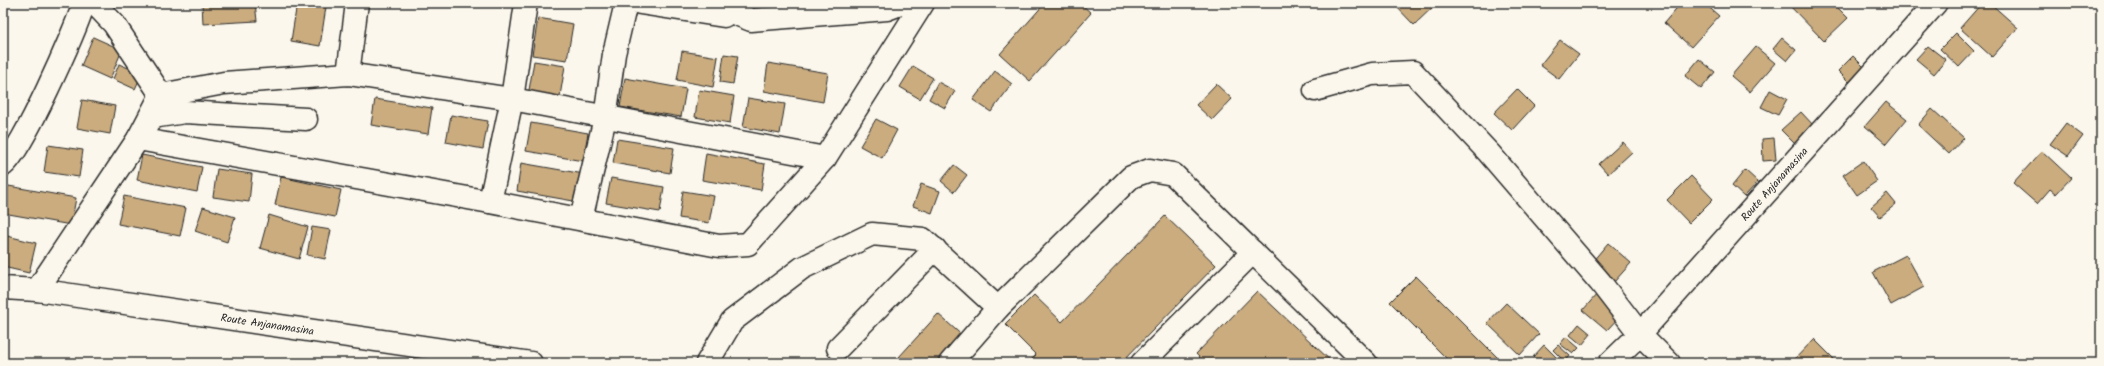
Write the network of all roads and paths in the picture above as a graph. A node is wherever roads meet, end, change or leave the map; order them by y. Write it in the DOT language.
graph roads {
  1 [pos="84,3"];
  2 [pos="94,3"];
  3 [pos="357,3"];
  4 [pos="526,3"];
  5 [pos="626,3"];
  6 [pos="640,3"];
  7 [pos="708,3"];
  8 [pos="903,3"];
  9 [pos="923,3"];
  10 [pos="1936,3"];
  11 [pos="751,20"];
  12 [pos="348,74"];
  13 [pos="1316,90"];
  14 [pos="161,94"];
  15 [pos="512,100"];
  16 [pos="605,118"];
  17 [pos="306,119"];
  18 [pos="138,139"];
  19 [pos="825,158"];
  20 [pos="3,165"];
  21 [pos="490,202"];
  22 [pos="581,219"];
  23 [pos="935,249"];
  24 [pos="1253,252"];
  25 [pos="3,288"];
  26 [pos="37,290"];
  27 [pos="998,308"];
  28 [pos="1640,334"];
  29 [pos="838,348"];
  30 [pos="531,363"];
  31 [pos="707,363"];
  32 [pos="950,363"];
  33 [pos="1142,363"];
  34 [pos="1366,363"];
  35 [pos="1610,363"];
  36 [pos="1669,363"];
  1 -- 20 [label="street"];
  2 -- 14 [label="street"];
  3 -- 12 [label="street"];
  4 -- 15 [label="street"];
  5 -- 16 [label="street"];
  6 -- 11 [label="street"];
  7 -- 11 [label="street"];
  8 -- 11 [label="street"];
  9 -- 19 [label="street"];
  10 -- 28 [label="street, Route Anjanamasina"];
  12 -- 14 [label="street"];
  12 -- 15 [label="street"];
  13 -- 28 [label="street"];
  14 -- 18 [label="street"];
  15 -- 16 [label="street"];
  15 -- 21 [label="street"];
  16 -- 19 [label="street"];
  16 -- 22 [label="street"];
  17 -- 18 [label="street"];
  18 -- 21 [label="street"];
  18 -- 26 [label="street"];
  19 -- 22 [label="street"];
  21 -- 22 [label="street"];
  23 -- 27 [label="street"];
  23 -- 29 [label="street"];
  23 -- 31 [label="street"];
  24 -- 27 [label="street"];
  24 -- 33 [label="street"];
  24 -- 34 [label="street"];
  25 -- 26 [label="street, Route Anjanamasina"];
  26 -- 30 [label="street, Route Anjanamasina"];
  27 -- 32 [label="street"];
  28 -- 35 [label="street, Route Anjanamasina"];
  28 -- 36 [label="street"];
}
